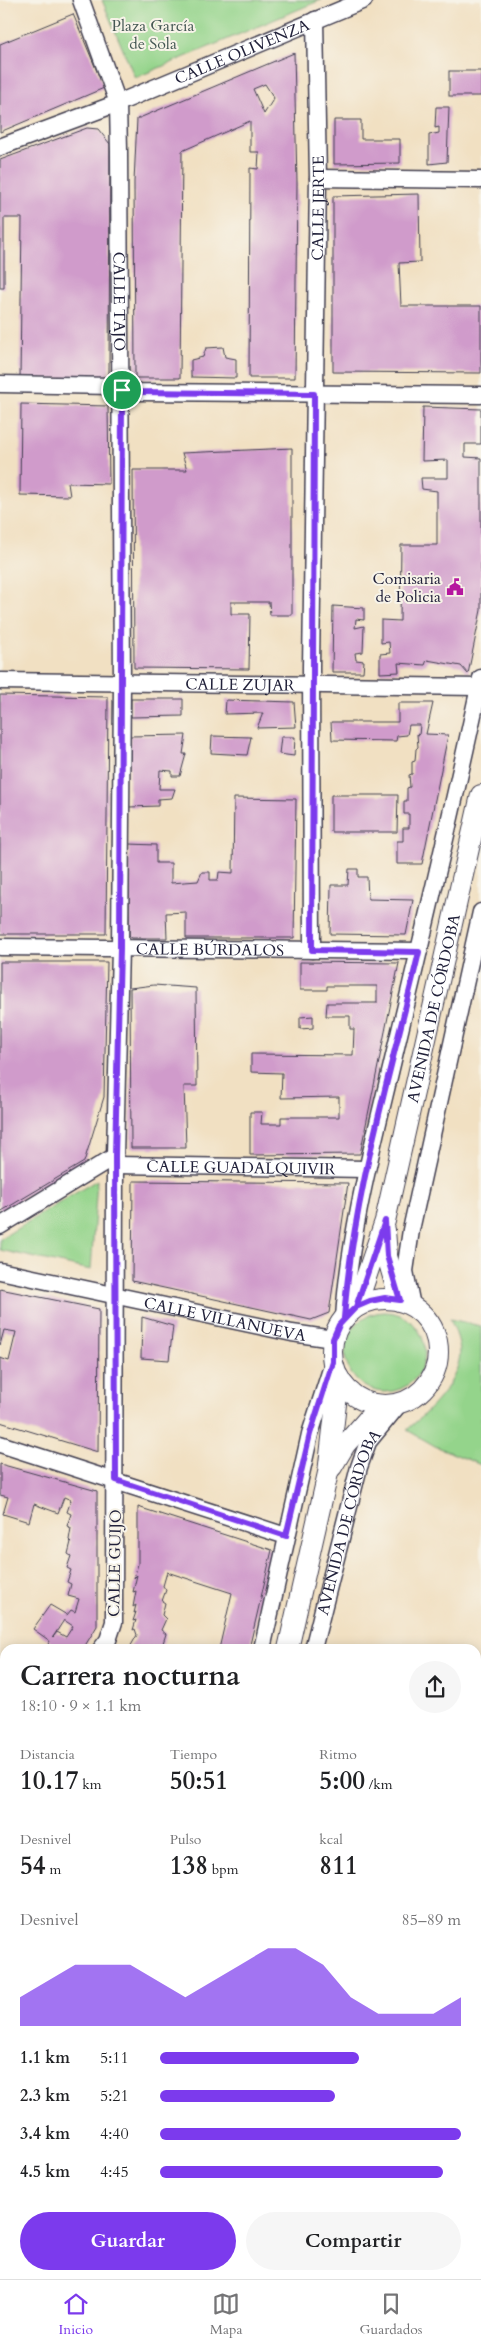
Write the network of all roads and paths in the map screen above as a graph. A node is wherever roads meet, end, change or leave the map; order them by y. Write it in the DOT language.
graph roads {
  1 [pos="82,0"];
  2 [pos="364,0"];
  3 [pos="315,20"];
  4 [pos="118,103"];
  5 [pos="0,147"];
  6 [pos="318,178"];
  7 [pos="481,180"];
  8 [pos="0,384"];
  9 [pos="122,390"];
  10 [pos="314,394"];
  11 [pos="481,395"];
  12 [pos="0,681"];
  13 [pos="480,682"];
  14 [pos="122,683"];
  15 [pos="312,684"];
  16 [pos="481,796"];
  17 [pos="481,912"];
  18 [pos="0,947"];
  19 [pos="120,948"];
  20 [pos="312,950"];
  21 [pos="419,952"];
  22 [pos="115,1160"];
  23 [pos="366,1169"];
  24 [pos="385,1221"];
  25 [pos="0,1226"];
  26 [pos="0,1271"];
  27 [pos="115,1295"];
  28 [pos="406,1303"];
  29 [pos="350,1312"];
  30 [pos="333,1339"];
  31 [pos="336,1370"];
  32 [pos="400,1403"];
  33 [pos="380,1405"];
  34 [pos="0,1444"];
  35 [pos="328,1473"];
  36 [pos="116,1480"];
  37 [pos="286,1536"];
  38 [pos="105,1644"];
  39 [pos="263,1644"];
  40 [pos="289,1644"];
  41 [pos="314,1644"];
  1 -- 4 [label="street, CALLE TAJO"];
  2 -- 3 [label="street, CALLE OLIVENZA"];
  3 -- 4 [label="street, CALLE OLIVENZA"];
  3 -- 6 [label="street, CALLE JERTE"];
  4 -- 5 [label="street, CALLE OLIVENZA"];
  4 -- 9 [label="street, CALLE TAJO"];
  6 -- 7 [label="street"];
  6 -- 10 [label="street, CALLE JERTE"];
  8 -- 9 [label="street"];
  9 -- 10 [label="street"];
  9 -- 14 [label="street, CALLE TAJO"];
  10 -- 11 [label="street"];
  10 -- 15 [label="street, CALLE JERTE"];
  12 -- 14 [label="street, CALLE ZÚJAR"];
  13 -- 15 [label="street, CALLE ZÚJAR"];
  13 -- 21 [label="street, AVENIDA DE CÓRDOBA"];
  14 -- 15 [label="street, CALLE ZÚJAR"];
  14 -- 19 [label="street, CALLE TAJO"];
  15 -- 20 [label="street, CALLE JERTE"];
  16 -- 24 [label="street, AVENIDA DE CÓRDOBA"];
  17 -- 28 [label="street, AVENIDA DE CÓRDOBA"];
  18 -- 19 [label="street, CALLE BÚRDALOS"];
  19 -- 20 [label="street, CALLE BÚRDALOS"];
  19 -- 22 [label="street, CALLE TAJO"];
  20 -- 21 [label="street, CALLE BÚRDALOS"];
  21 -- 23 [label="street, AVENIDA DE CÓRDOBA"];
  22 -- 23 [label="street, CALLE GUADALQUIVIR"];
  22 -- 25 [label="street"];
  22 -- 27 [label="street, CALLE GUIJO"];
  23 -- 29 [label="street, AVENIDA DE CÓRDOBA"];
  24 -- 28 [label="street, AVENIDA DE CÓRDOBA"];
  24 -- 29 [label="street, AVENIDA DE CÓRDOBA"];
  26 -- 27 [label="street, CALLE VILLANUEVA"];
  27 -- 30 [label="street, CALLE VILLANUEVA"];
  27 -- 36 [label="street, CALLE GUIJO"];
  28 -- 29 [label="street"];
  28 -- 32 [label="street"];
  29 -- 30 [label="street"];
  30 -- 31 [label="street"];
  31 -- 33 [label="street"];
  31 -- 35 [label="street, AVENIDA DE CÓRDOBA"];
  31 -- 37 [label="street"];
  32 -- 33 [label="street"];
  32 -- 41 [label="street, AVENIDA DE CÓRDOBA"];
  33 -- 35 [label="street, AVENIDA DE CÓRDOBA"];
  34 -- 36 [label="street"];
  35 -- 40 [label="street, AVENIDA DE CÓRDOBA"];
  36 -- 37 [label="street"];
  36 -- 38 [label="street, CALLE GUIJO"];
  37 -- 39 [label="street"];
}
